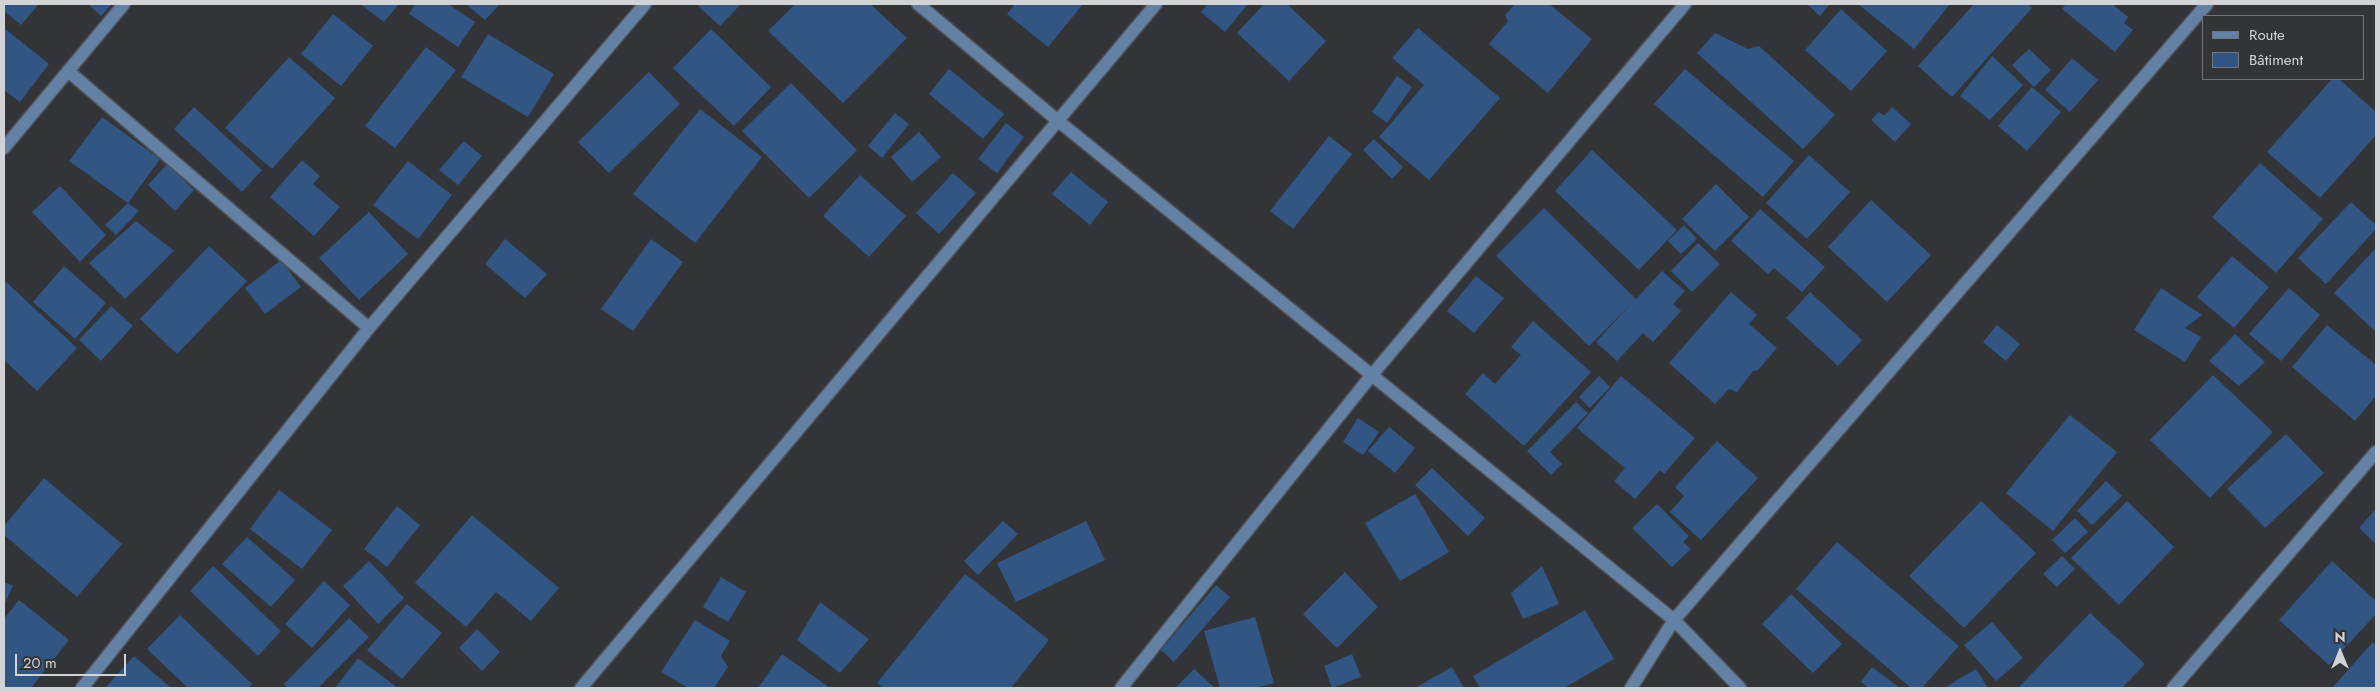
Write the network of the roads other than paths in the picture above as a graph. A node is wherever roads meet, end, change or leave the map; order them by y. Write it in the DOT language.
graph roads {
  1 [pos="124,4"];
  2 [pos="645,4"];
  3 [pos="918,4"];
  4 [pos="1156,4"];
  5 [pos="1685,4"];
  6 [pos="2207,4"];
  7 [pos="68,71"];
  8 [pos="1057,120"];
  9 [pos="4,148"];
  10 [pos="369,328"];
  11 [pos="1371,376"];
  12 [pos="2376,452"];
  13 [pos="1674,620"];
  14 [pos="82,688"];
  15 [pos="581,688"];
  16 [pos="1121,688"];
  17 [pos="1631,688"];
  18 [pos="1740,688"];
  19 [pos="2173,688"];
  1 -- 7 [label="street"];
  2 -- 10 [label="street"];
  3 -- 8 [label="street"];
  4 -- 8 [label="street"];
  5 -- 11 [label="street"];
  6 -- 13 [label="street"];
  7 -- 9 [label="street"];
  7 -- 10 [label="street"];
  8 -- 11 [label="street"];
  8 -- 15 [label="street"];
  10 -- 14 [label="street"];
  11 -- 13 [label="street"];
  11 -- 16 [label="street"];
  12 -- 19 [label="street"];
  13 -- 17 [label="street"];
  13 -- 18 [label="street"];
}
